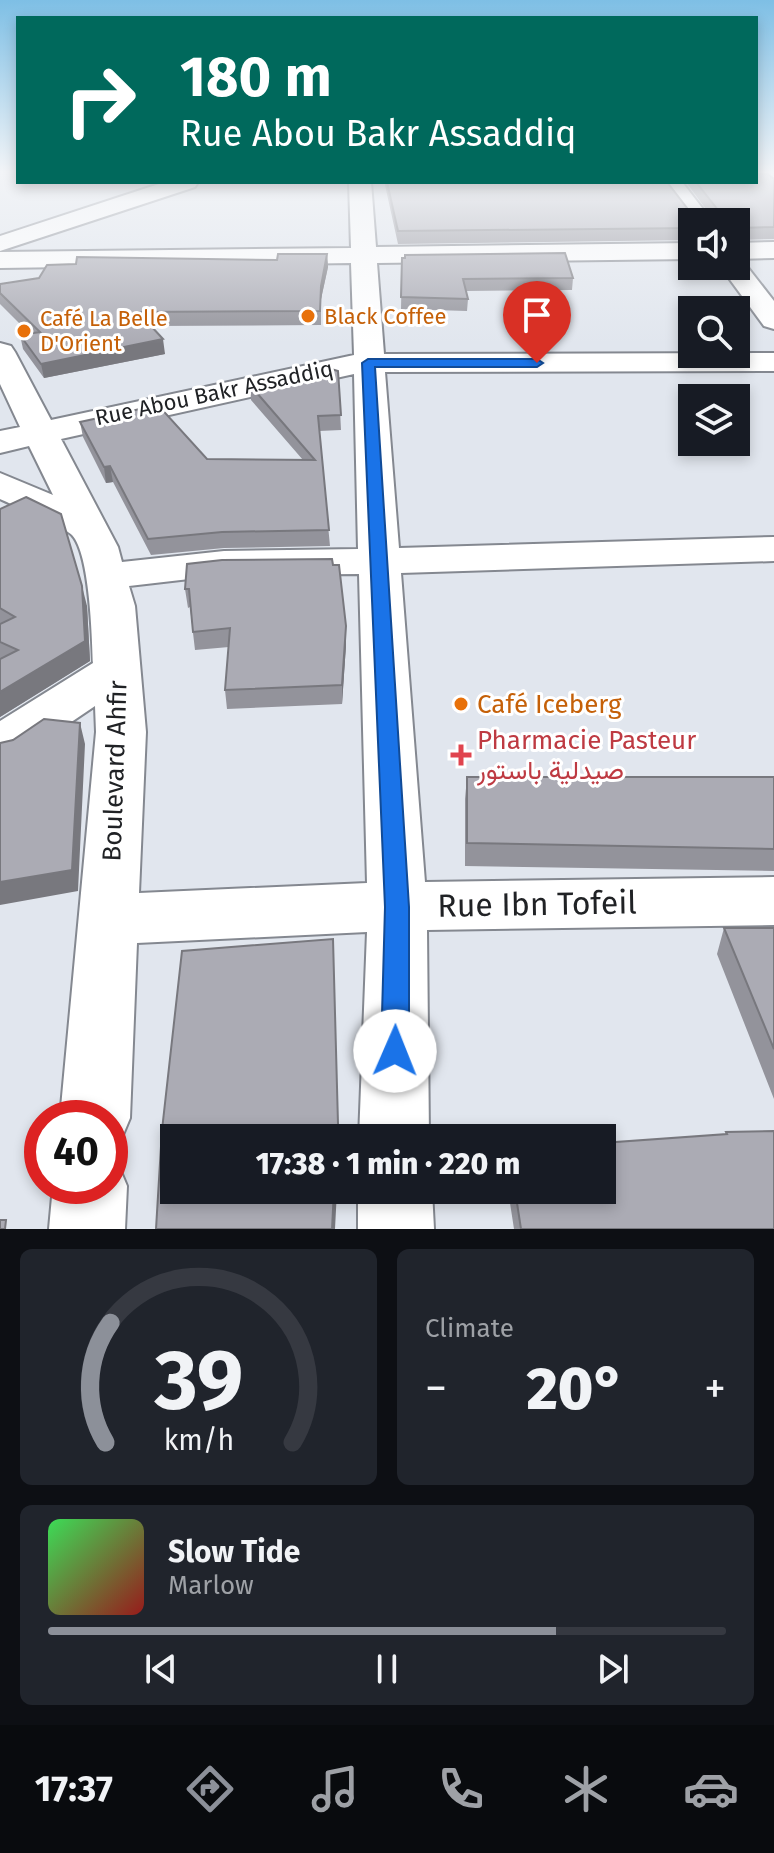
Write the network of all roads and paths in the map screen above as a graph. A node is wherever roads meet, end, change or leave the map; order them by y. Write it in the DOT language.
graph roads {
  1 [pos="44,229"];
  2 [pos="362,229"];
  3 [pos="0,244"];
  4 [pos="774,250"];
  5 [pos="678,251"];
  6 [pos="750,251"];
  7 [pos="363,255"];
  8 [pos="0,260"];
  9 [pos="744,280"];
  10 [pos="774,320"];
  11 [pos="0,352"];
  12 [pos="774,362"];
  13 [pos="368,363"];
  14 [pos="20,437"];
  15 [pos="10,500"];
  16 [pos="89,528"];
  17 [pos="774,549"];
  18 [pos="380,561"];
  19 [pos="108,576"];
  20 [pos="118,669"];
  21 [pos="0,745"];
  22 [pos="774,901"];
  23 [pos="397,907"];
  24 [pos="108,920"];
  25 [pos="96,1100"];
  26 [pos="394,1124"];
  27 [pos="89,1204"];
  28 [pos="395,1204"];
  29 [pos="87,1229"];
  30 [pos="396,1229"];
  1 -- 3 [label="street"];
  2 -- 7 [label="street"];
  4 -- 6 [label="street"];
  5 -- 7 [label="street"];
  7 -- 8 [label="street"];
  7 -- 13 [label="street"];
  9 -- 10 [label="street"];
  11 -- 14 [label="street, Boulevard Ahfir"];
  12 -- 13 [label="street, Rue Abou Bakr Assaddiq"];
  13 -- 14 [label="street, Rue Abou Bakr Assaddiq"];
  13 -- 18 [label="street"];
  14 -- 16 [label="street, Boulevard Ahfir"];
  15 -- 16 [label="street"];
  16 -- 19 [label="street, Boulevard Ahfir"];
  17 -- 18 [label="street"];
  18 -- 19 [label="street"];
  18 -- 23 [label="street"];
  19 -- 20 [label="street, Boulevard Ahfir"];
  20 -- 21 [label="street"];
  20 -- 24 [label="street, Boulevard Ahfir"];
  22 -- 23 [label="street, Rue Ibn Tofeil"];
  23 -- 24 [label="street, Rue Ibn Tofeil"];
  23 -- 26 [label="street"];
  24 -- 25 [label="street, Boulevard Ahfir"];
  27 -- 29 [label="street"];
  28 -- 30 [label="street"];
}
